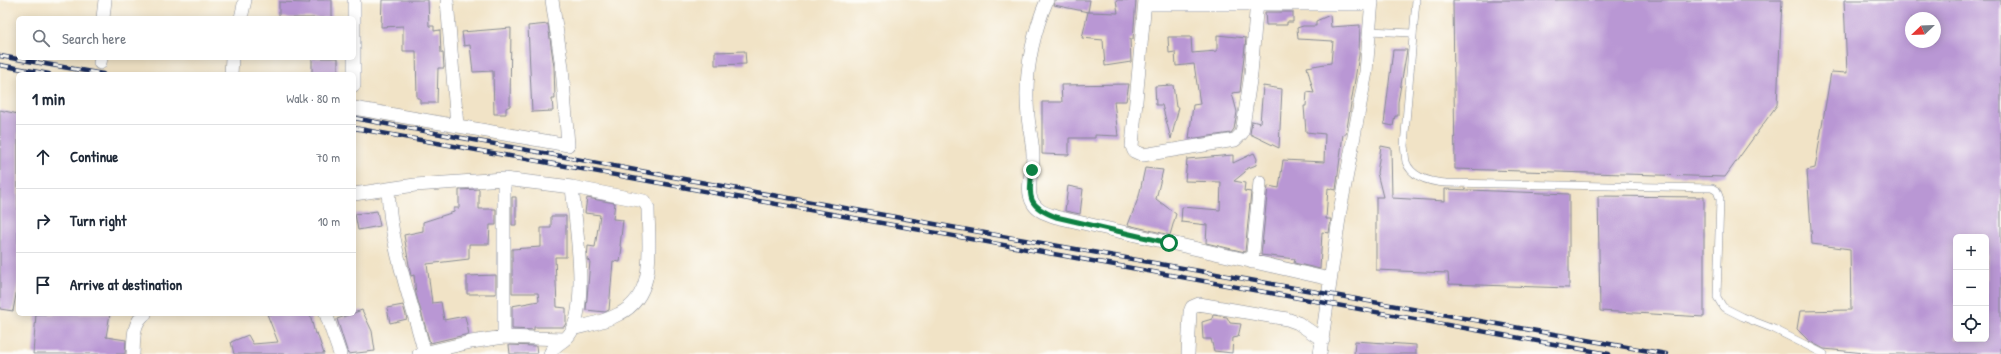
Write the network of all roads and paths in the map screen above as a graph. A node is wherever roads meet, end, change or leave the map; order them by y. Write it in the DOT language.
graph roads {
  1 [pos="105,0"];
  2 [pos="245,0"];
  3 [pos="354,0"];
  4 [pos="447,0"];
  5 [pos="552,0"];
  6 [pos="1047,0"];
  7 [pos="1416,0"];
  8 [pos="1145,2"];
  9 [pos="1372,2"];
  10 [pos="1257,3"];
  11 [pos="103,16"];
  12 [pos="241,16"];
  13 [pos="354,16"];
  14 [pos="1369,31"];
  15 [pos="1412,33"];
  16 [pos="232,60"];
  17 [pos="354,60"];
  18 [pos="231,72"];
  19 [pos="354,72"];
  20 [pos="356,108"];
  21 [pos="457,126"];
  22 [pos="504,179"];
  23 [pos="1260,182"];
  24 [pos="572,187"];
  25 [pos="388,189"];
  26 [pos="356,194"];
  27 [pos="1252,262"];
  28 [pos="1330,280"];
  29 [pos="142,316"];
  30 [pos="327,316"];
  31 [pos="568,334"];
  32 [pos="504,337"];
  33 [pos="1324,340"];
  34 [pos="133,354"];
  35 [pos="340,354"];
  36 [pos="423,354"];
  37 [pos="550,354"];
  38 [pos="1188,354"];
  39 [pos="1320,354"];
  40 [pos="1824,354"];
  1 -- 11 [label="street"];
  2 -- 12 [label="street"];
  3 -- 13 [label="street"];
  4 -- 21 [label="street"];
  5 -- 21 [label="street"];
  6 -- 27 [label="street"];
  7 -- 15 [label="lane"];
  8 -- 10 [label="street"];
  8 -- 10 [label="street"];
  9 -- 10 [label="street"];
  9 -- 14 [label="street"];
  14 -- 15 [label="lane"];
  14 -- 28 [label="street"];
  15 -- 40 [label="lane"];
  16 -- 18 [label="street"];
  17 -- 19 [label="street"];
  20 -- 21 [label="street"];
  22 -- 24 [label="street"];
  22 -- 25 [label="street"];
  22 -- 32 [label="street"];
  23 -- 27 [label="street"];
  24 -- 31 [label="street"];
  24 -- 31 [label="street"];
  25 -- 26 [label="street"];
  25 -- 36 [label="street"];
  27 -- 28 [label="street"];
  28 -- 33 [label="street"];
  29 -- 34 [label="street"];
  30 -- 35 [label="street"];
  31 -- 32 [label="street"];
  31 -- 37 [label="street"];
  32 -- 36 [label="street"];
  33 -- 38 [label="street"];
  33 -- 39 [label="street"];
}
